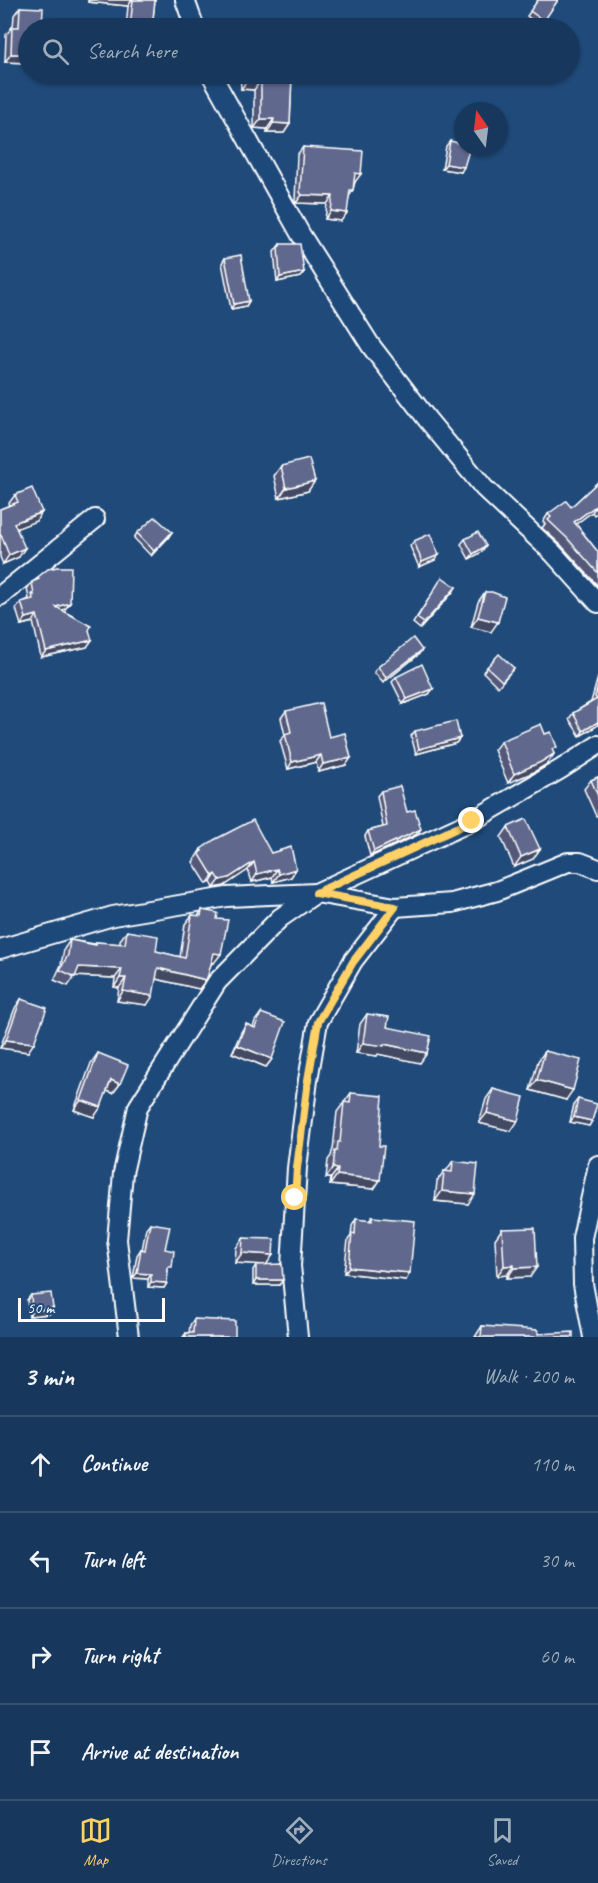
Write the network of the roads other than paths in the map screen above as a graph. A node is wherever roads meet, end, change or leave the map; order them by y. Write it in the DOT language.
graph roads {
  1 [pos="185,0"];
  2 [pos="191,18"];
  3 [pos="217,84"];
  4 [pos="95,519"];
  5 [pos="0,596"];
  6 [pos="598,603"];
  7 [pos="598,745"];
  8 [pos="598,869"];
  9 [pos="316,893"];
  10 [pos="395,907"];
  11 [pos="0,949"];
  12 [pos="598,1165"];
  13 [pos="129,1337"];
  14 [pos="298,1337"];
  15 [pos="593,1337"];
  1 -- 2 [label="street"];
  3 -- 6 [label="street"];
  4 -- 5 [label="street"];
  7 -- 9 [label="street"];
  8 -- 10 [label="street"];
  9 -- 10 [label="street"];
  9 -- 11 [label="street"];
  9 -- 13 [label="street"];
  10 -- 14 [label="street"];
  12 -- 15 [label="street"];
}
